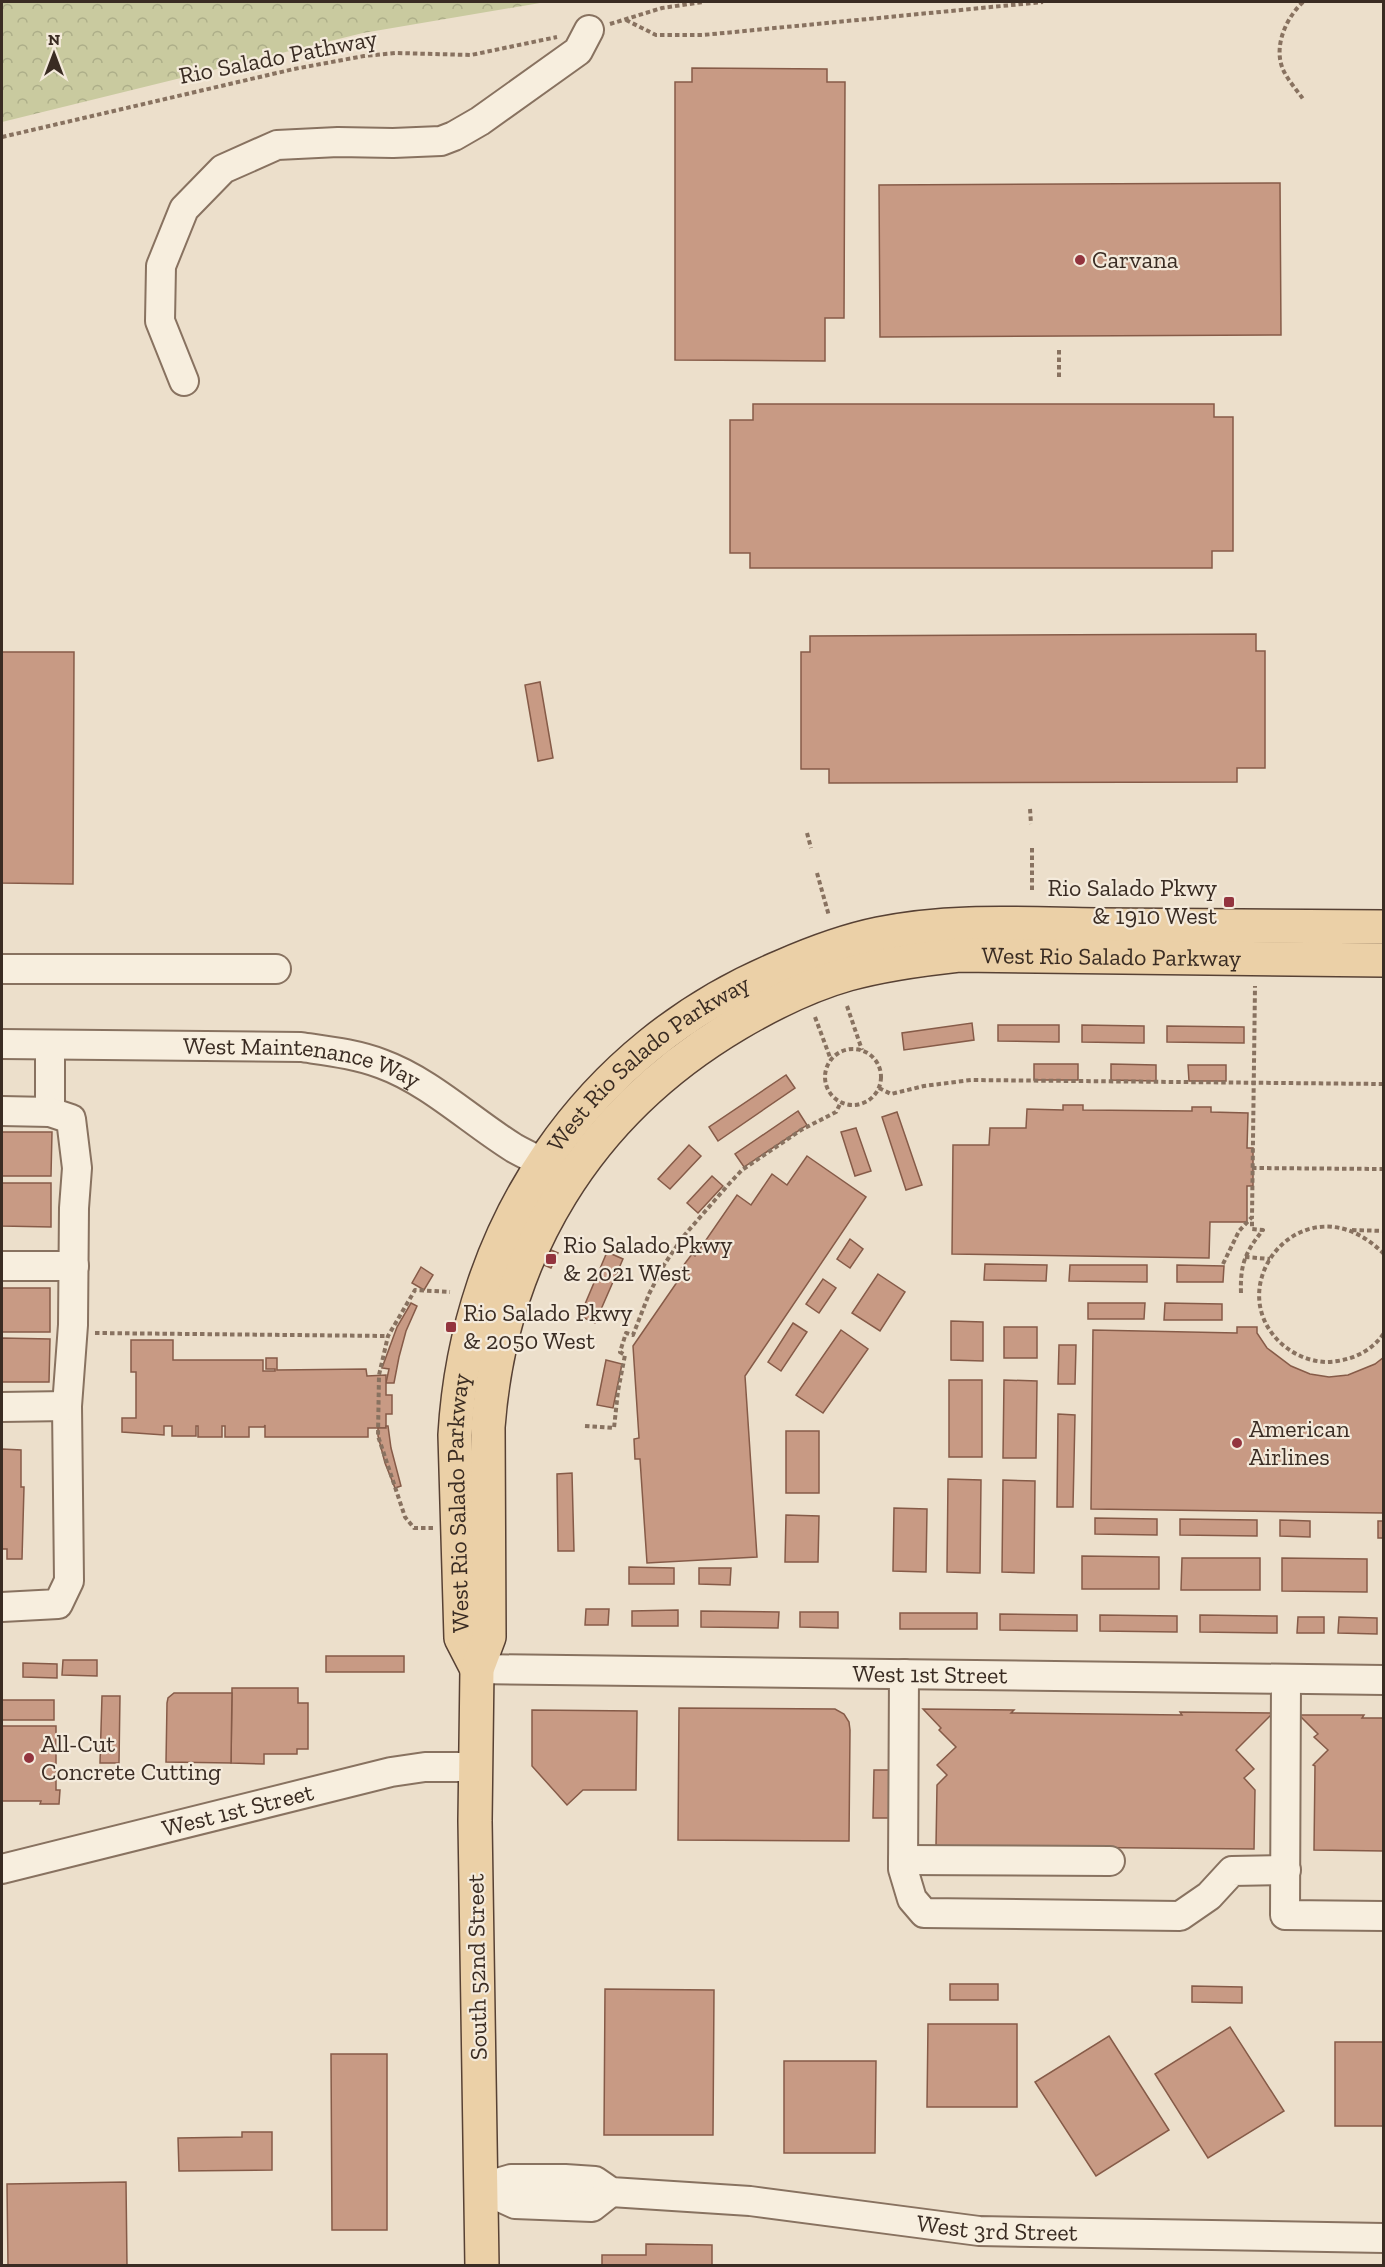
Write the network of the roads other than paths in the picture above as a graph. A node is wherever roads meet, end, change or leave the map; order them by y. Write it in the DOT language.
graph roads {
  1 [pos="589,30"];
  2 [pos="183,381"];
  3 [pos="1383,927"];
  4 [pos="1383,960"];
  5 [pos="2,969"];
  6 [pos="276,969"];
  7 [pos="2,1044"];
  8 [pos="50,1045"];
  9 [pos="2,1111"];
  10 [pos="50,1112"];
  11 [pos="558,1171"];
  12 [pos="2,1266"];
  13 [pos="74,1266"];
  14 [pos="67,1406"];
  15 [pos="2,1407"];
  16 [pos="2,1607"];
  17 [pos="477,1670"];
  18 [pos="904,1674"];
  19 [pos="1286,1679"];
  20 [pos="1383,1680"];
  21 [pos="476,1767"];
  22 [pos="903,1860"];
  23 [pos="1110,1861"];
  24 [pos="2,1869"];
  25 [pos="1286,1870"];
  26 [pos="1383,1916"];
  27 [pos="480,2188"];
  28 [pos="1383,2238"];
  29 [pos="482,2265"];
  1 -- 2 [label="street"];
  3 -- 11 [label="main road, West Rio Salado Parkway"];
  4 -- 11 [label="main road, West Rio Salado Parkway"];
  5 -- 6 [label="street"];
  7 -- 8 [label="street, West Maintenance Way"];
  8 -- 10 [label="street"];
  8 -- 11 [label="street, West Maintenance Way"];
  9 -- 10 [label="street"];
  10 -- 13 [label="street"];
  11 -- 17 [label="main road, West Rio Salado Parkway"];
  12 -- 13 [label="street"];
  13 -- 14 [label="street"];
  14 -- 15 [label="street"];
  14 -- 16 [label="street"];
  17 -- 18 [label="street, West 1st Street"];
  17 -- 21 [label="main road, South 52nd Street"];
  18 -- 19 [label="street, West 1st Street"];
  18 -- 22 [label="street"];
  19 -- 20 [label="street, West 1st Street"];
  19 -- 25 [label="street"];
  21 -- 24 [label="street, West 1st Street"];
  21 -- 27 [label="main road, South 52nd Street"];
  22 -- 23 [label="street"];
  22 -- 25 [label="street"];
  25 -- 26 [label="street"];
  27 -- 28 [label="street, West 3rd Street"];
  27 -- 29 [label="main road, South 52nd Street"];
}
